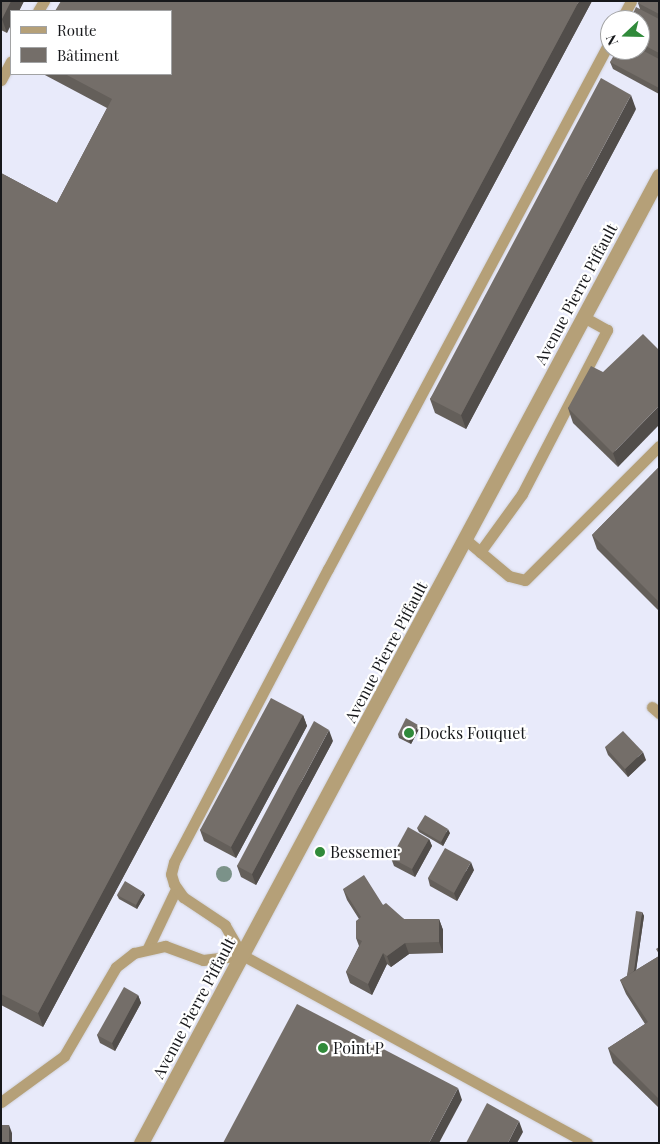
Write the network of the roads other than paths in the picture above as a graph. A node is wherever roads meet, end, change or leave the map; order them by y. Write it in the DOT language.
graph roads {
  1 [pos="600,60"];
  2 [pos="10,63"];
  3 [pos="1,80"];
  4 [pos="659,176"];
  5 [pos="584,317"];
  6 [pos="659,446"];
  7 [pos="466,540"];
  8 [pos="480,552"];
  9 [pos="176,889"];
  10 [pos="148,948"];
  11 [pos="242,955"];
  12 [pos="1,1102"];
  13 [pos="141,1143"];
  14 [pos="587,1143"];
  1 -- 9 [label="lane"];
  2 -- 3 [label="lane"];
  4 -- 5 [label="street, Avenue Pierre Piffault"];
  5 -- 7 [label="street, Avenue Pierre Piffault"];
  5 -- 8 [label="lane"];
  6 -- 8 [label="lane"];
  7 -- 8 [label="lane"];
  7 -- 11 [label="street, Avenue Pierre Piffault"];
  9 -- 10 [label="lane"];
  9 -- 11 [label="lane"];
  10 -- 11 [label="lane"];
  10 -- 12 [label="lane"];
  11 -- 13 [label="street, Avenue Pierre Piffault"];
  11 -- 14 [label="lane"];
}
